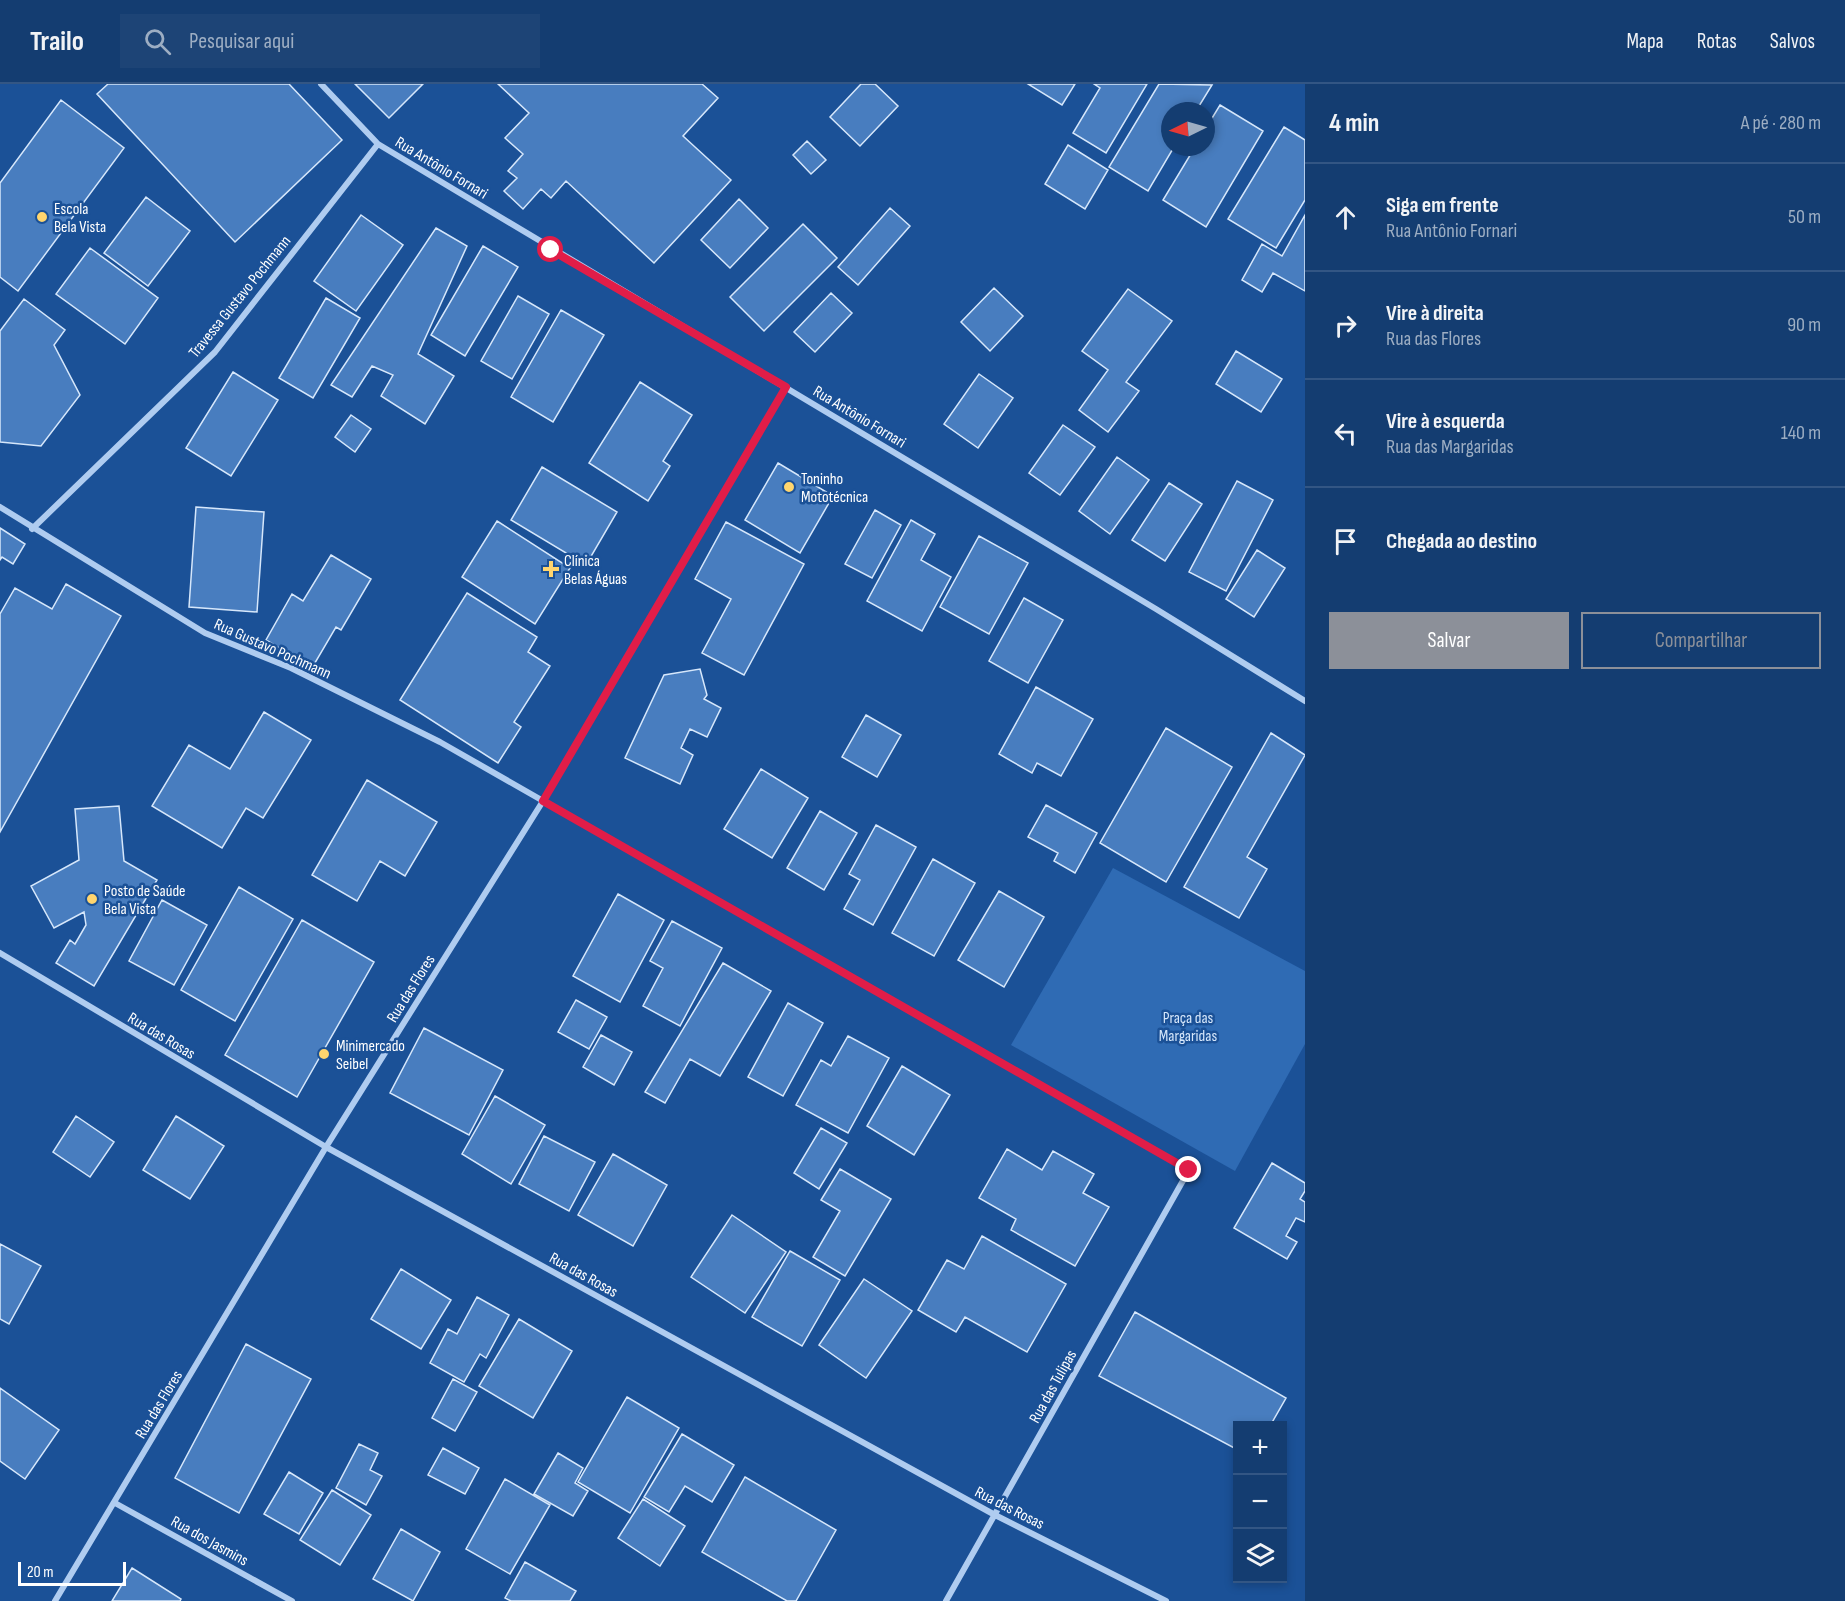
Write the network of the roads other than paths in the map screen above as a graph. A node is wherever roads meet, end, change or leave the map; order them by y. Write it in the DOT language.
graph roads {
  1 [pos="321,84"];
  2 [pos="378,144"];
  3 [pos="786,387"];
  4 [pos="0,507"];
  5 [pos="32,529"];
  6 [pos="1305,701"];
  7 [pos="543,801"];
  8 [pos="0,952"];
  9 [pos="326,1147"];
  10 [pos="1181,1184"];
  11 [pos="115,1503"];
  12 [pos="995,1515"];
  13 [pos="55,1601"];
  14 [pos="292,1601"];
  15 [pos="946,1601"];
  16 [pos="1166,1601"];
  1 -- 2 [label="street, Rua Antônio Fornari"];
  2 -- 3 [label="street, Rua Antônio Fornari"];
  2 -- 5 [label="street, Travessa Gustavo Pochmann"];
  3 -- 6 [label="street, Rua Antônio Fornari"];
  3 -- 7 [label="street, Rua das Flores"];
  4 -- 5 [label="street, Rua Gustavo Pochmann"];
  5 -- 7 [label="street, Rua Gustavo Pochmann"];
  7 -- 9 [label="street, Rua das Flores"];
  7 -- 10 [label="street, Rua Gustavo Pochmann"];
  8 -- 9 [label="street, Rua das Rosas"];
  9 -- 11 [label="street, Rua das Flores"];
  9 -- 12 [label="street, Rua das Rosas"];
  10 -- 12 [label="street, Rua das Tulipas"];
  11 -- 13 [label="street, Rua das Flores"];
  11 -- 14 [label="street, Rua dos Jasmins"];
  12 -- 15 [label="street, Rua das Tulipas"];
  12 -- 16 [label="street, Rua das Rosas"];
}
